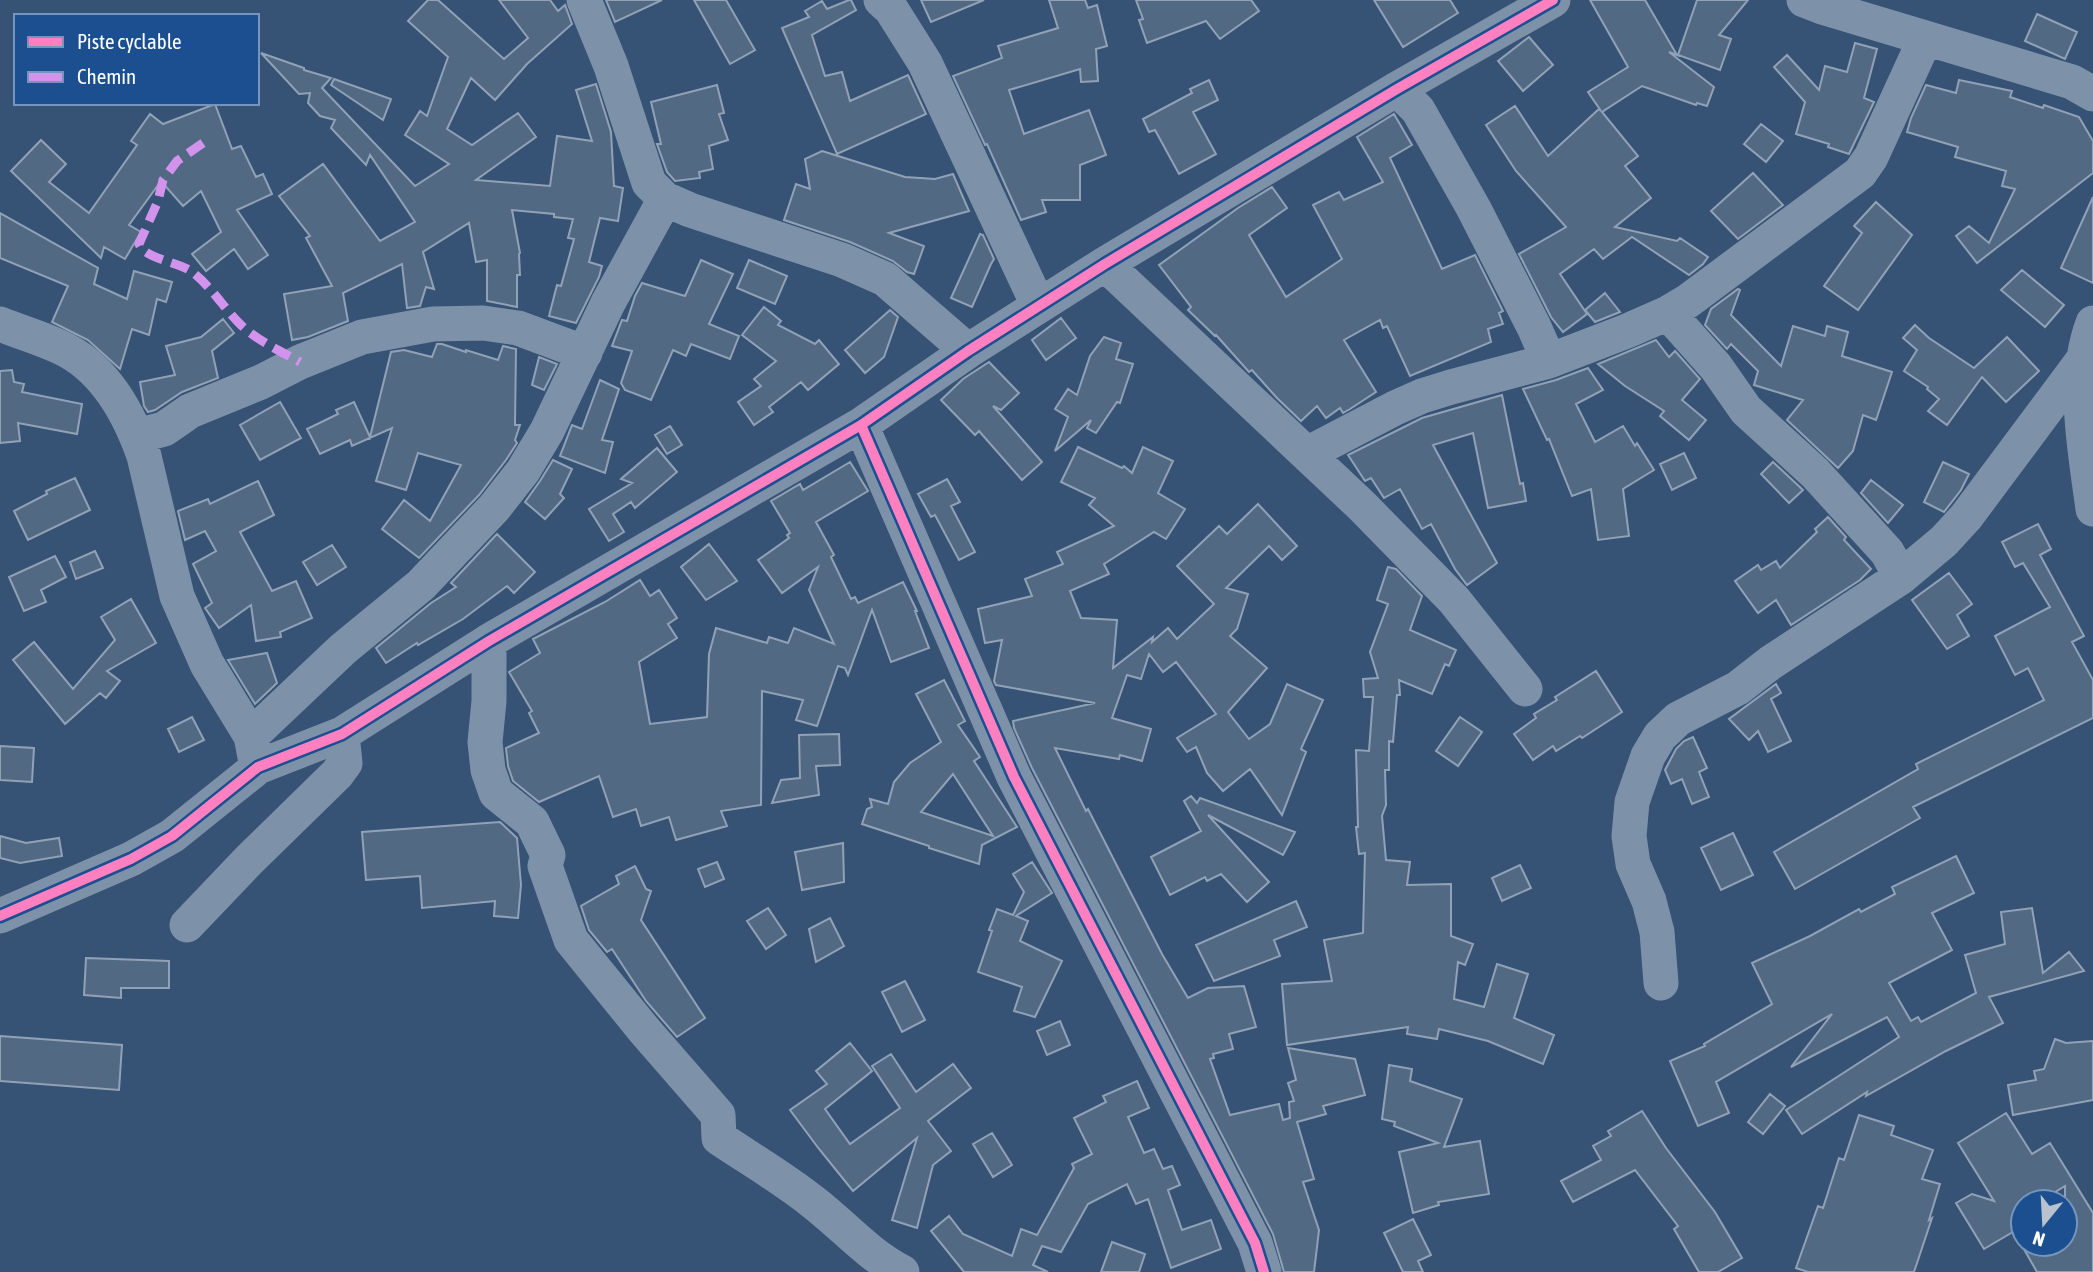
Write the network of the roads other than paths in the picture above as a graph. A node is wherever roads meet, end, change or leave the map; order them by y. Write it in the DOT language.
graph roads {
  1 [pos="584,0"];
  2 [pos="881,0"];
  3 [pos="1553,0"];
  4 [pos="1804,0"];
  5 [pos="1925,39"];
  6 [pos="1396,89"];
  7 [pos="2092,89"];
  8 [pos="665,199"];
  9 [pos="1105,264"];
  10 [pos="1038,305"];
  11 [pos="1668,313"];
  12 [pos="2093,323"];
  13 [pos="0,324"];
  14 [pos="968,351"];
  15 [pos="585,353"];
  16 [pos="2083,360"];
  17 [pos="1549,361"];
  18 [pos="861,425"];
  19 [pos="137,436"];
  20 [pos="1307,454"];
  21 [pos="2093,509"];
  22 [pos="1900,577"];
  23 [pos="489,641"];
  24 [pos="1525,689"];
  25 [pos="342,734"];
  26 [pos="254,751"];
  27 [pos="2,914"];
  28 [pos="187,925"];
  29 [pos="1661,983"];
  30 [pos="902,1272"];
  31 [pos="1264,1272"];
  1 -- 8 [label="street"];
  2 -- 10 [label="street"];
  3 -- 6 [label="street"];
  4 -- 5 [label="street"];
  5 -- 7 [label="street"];
  5 -- 11 [label="street"];
  6 -- 9 [label="street"];
  6 -- 17 [label="street"];
  8 -- 14 [label="street"];
  8 -- 15 [label="street"];
  9 -- 10 [label="street"];
  9 -- 20 [label="street"];
  10 -- 14 [label="street"];
  11 -- 17 [label="street"];
  11 -- 22 [label="street"];
  12 -- 16 [label="street"];
  13 -- 19 [label="street"];
  14 -- 18 [label="street"];
  15 -- 19 [label="street"];
  15 -- 26 [label="street"];
  16 -- 21 [label="street"];
  16 -- 22 [label="street"];
  17 -- 20 [label="street"];
  18 -- 23 [label="street"];
  18 -- 31 [label="street"];
  19 -- 26 [label="street"];
  20 -- 24 [label="street"];
  22 -- 29 [label="street"];
  23 -- 25 [label="street"];
  23 -- 30 [label="street"];
  25 -- 26 [label="street"];
  25 -- 28 [label="street"];
  26 -- 27 [label="street"];
}
